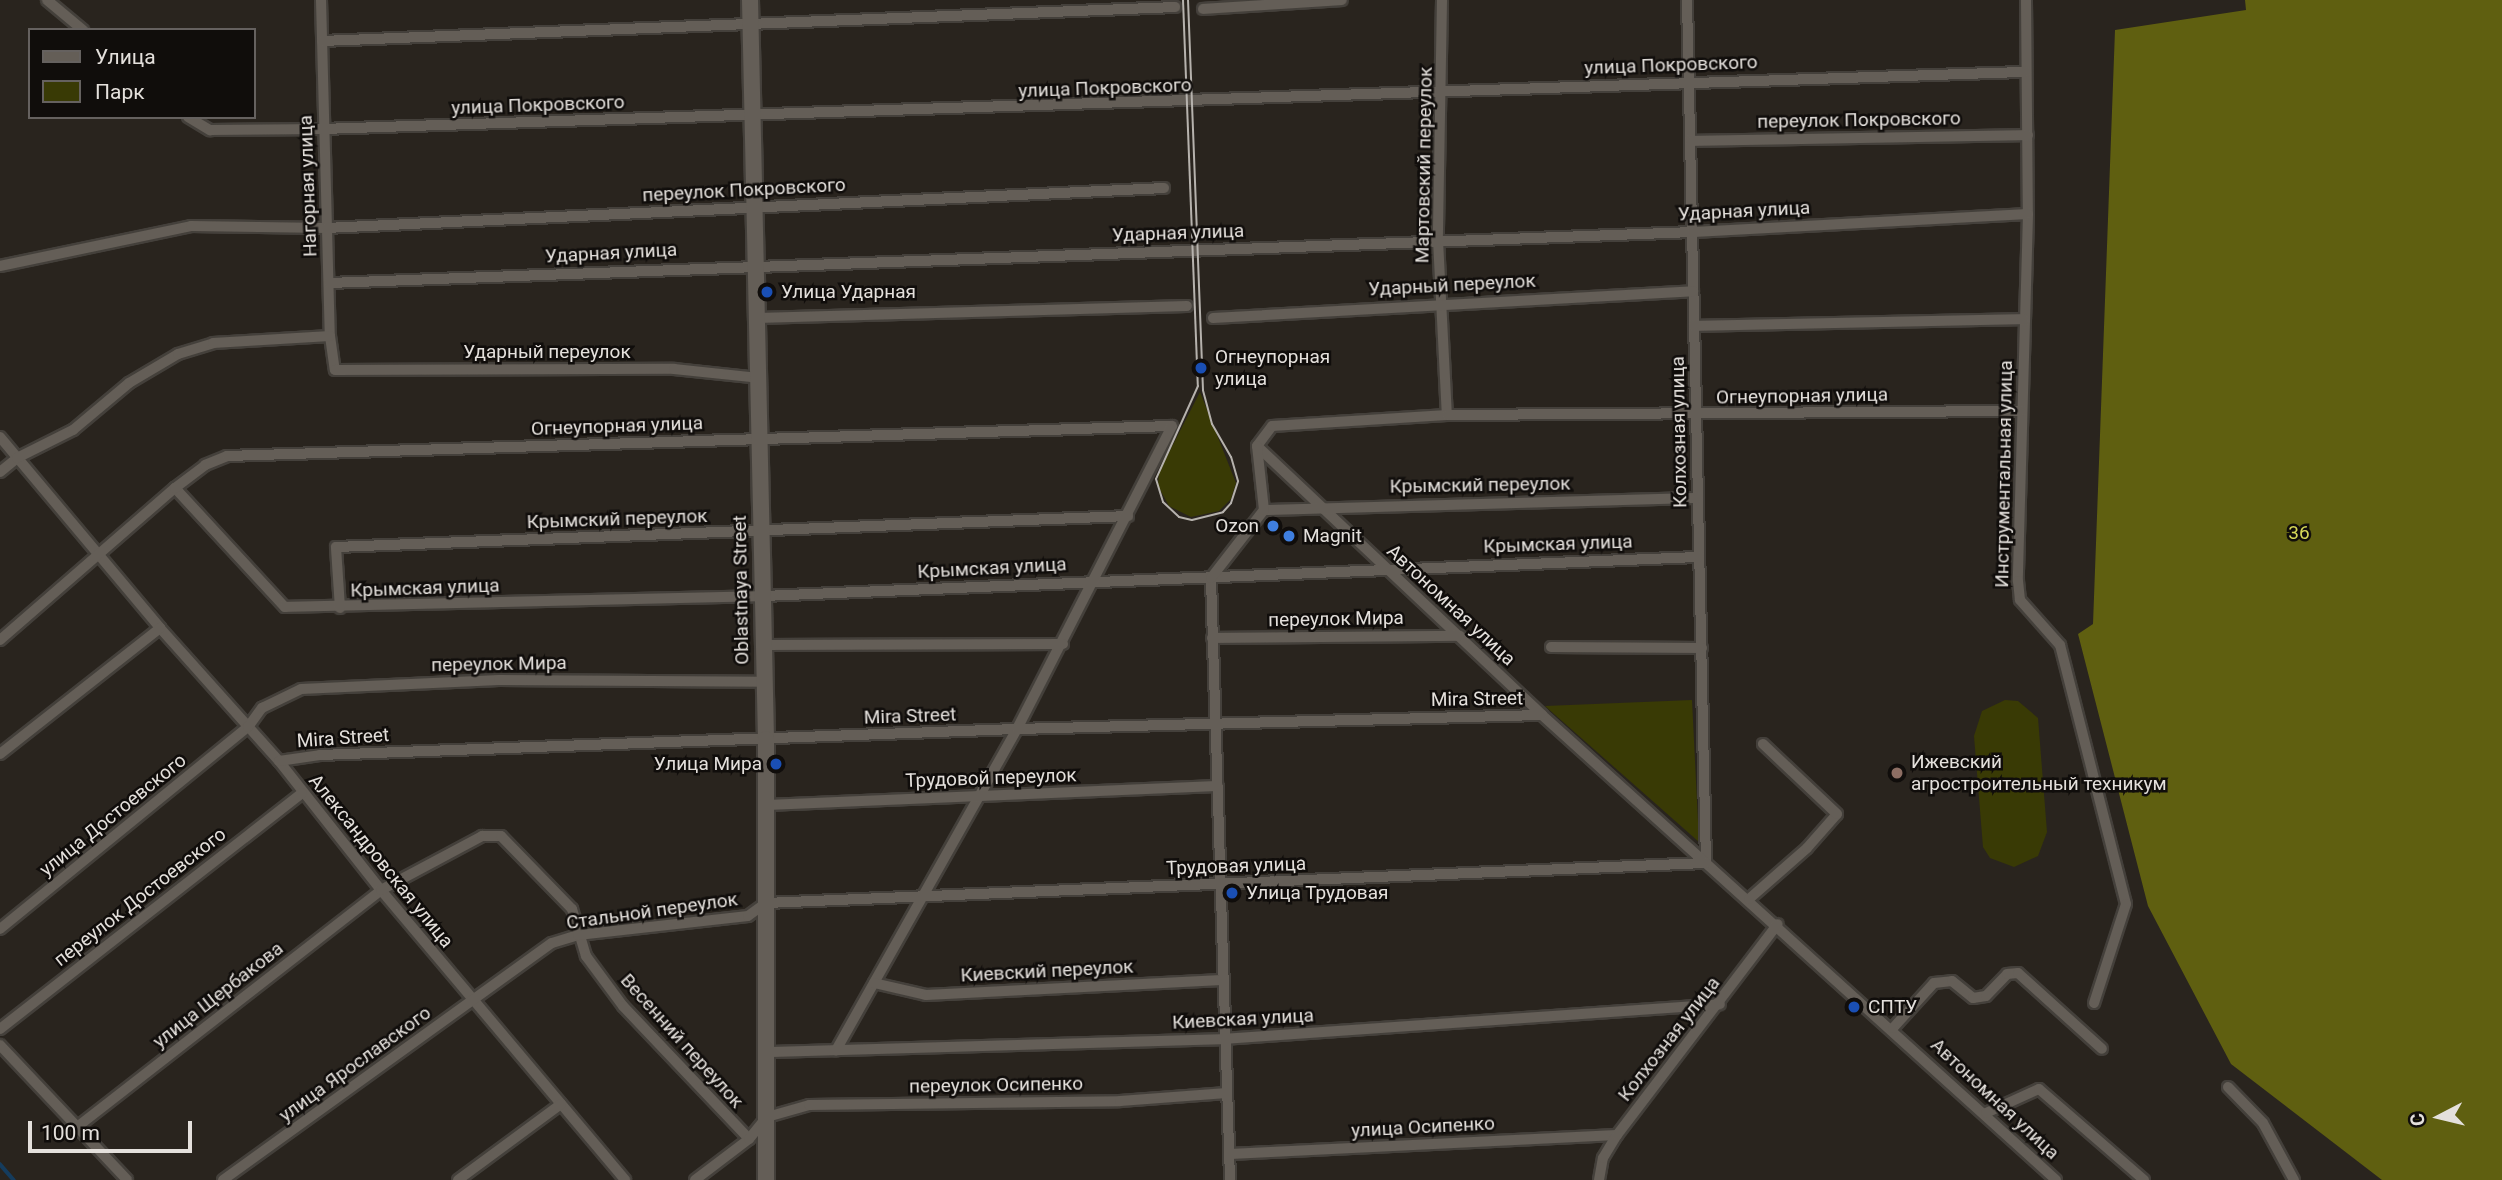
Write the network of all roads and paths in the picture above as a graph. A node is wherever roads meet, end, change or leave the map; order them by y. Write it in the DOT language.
graph roads {
  1 [pos="47,0"];
  2 [pos="321,0"];
  3 [pos="750,0"];
  4 [pos="1342,0"];
  5 [pos="1442,0"];
  6 [pos="1687,0"];
  7 [pos="2026,0"];
  8 [pos="1175,7"];
  9 [pos="1203,9"];
  10 [pos="750,23"];
  11 [pos="81,28"];
  12 [pos="322,41"];
  13 [pos="2026,72"];
  14 [pos="1689,81"];
  15 [pos="1443,92"];
  16 [pos="752,115"];
  17 [pos="191,119"];
  18 [pos="322,129"];
  19 [pos="2028,135"];
  20 [pos="1691,141"];
  21 [pos="1164,188"];
  22 [pos="755,206"];
  23 [pos="2028,214"];
  24 [pos="326,228"];
  25 [pos="1694,232"];
  26 [pos="1438,240"];
  27 [pos="757,264"];
  28 [pos="0,266"];
  29 [pos="329,283"];
  30 [pos="1693,291"];
  31 [pos="1442,302"];
  32 [pos="1187,306"];
  33 [pos="757,318"];
  34 [pos="1213,318"];
  35 [pos="2024,319"];
  36 [pos="1694,326"];
  37 [pos="330,336"];
  38 [pos="335,370"];
  39 [pos="759,378"];
  40 [pos="2022,411"];
  41 [pos="1447,415"];
  42 [pos="1696,415"];
  43 [pos="0,436"];
  44 [pos="758,439"];
  45 [pos="1257,446"];
  46 [pos="17,458"];
  47 [pos="0,472"];
  48 [pos="175,488"];
  49 [pos="1698,498"];
  50 [pos="1318,506"];
  51 [pos="1264,510"];
  52 [pos="1128,516"];
  53 [pos="762,531"];
  54 [pos="98,554"];
  55 [pos="1699,557"];
  56 [pos="1384,567"];
  57 [pos="1211,578"];
  58 [pos="1094,581"];
  59 [pos="763,596"];
  60 [pos="340,608"];
  61 [pos="160,628"];
  62 [pos="1460,636"];
  63 [pos="1212,638"];
  64 [pos="0,640"];
  65 [pos="1063,644"];
  66 [pos="764,645"];
  67 [pos="1551,647"];
  68 [pos="1702,648"];
  69 [pos="764,682"];
  70 [pos="1542,715"];
  71 [pos="1215,722"];
  72 [pos="248,727"];
  73 [pos="1017,729"];
  74 [pos="766,739"];
  75 [pos="1763,744"];
  76 [pos="0,754"];
  77 [pos="279,761"];
  78 [pos="1218,786"];
  79 [pos="302,793"];
  80 [pos="976,797"];
  81 [pos="766,805"];
  82 [pos="1706,863"];
  83 [pos="1221,885"];
  84 [pos="381,890"];
  85 [pos="920,897"];
  86 [pos="1749,899"];
  87 [pos="766,903"];
  88 [pos="1777,923"];
  89 [pos="0,929"];
  90 [pos="578,935"];
  91 [pos="1222,980"];
  92 [pos="874,983"];
  93 [pos="474,1001"];
  94 [pos="2095,1003"];
  95 [pos="1720,1004"];
  96 [pos="1893,1028"];
  97 [pos="0,1029"];
  98 [pos="1224,1039"];
  99 [pos="0,1045"];
  100 [pos="2102,1049"];
  101 [pos="836,1050"];
  102 [pos="767,1052"];
  103 [pos="2228,1087"];
  104 [pos="1227,1093"];
  105 [pos="561,1104"];
  106 [pos="1986,1113"];
  107 [pos="767,1117"];
  108 [pos="77,1127"];
  109 [pos="1617,1135"];
  110 [pos="749,1139"];
  111 [pos="1230,1154"];
  112 [pos="127,1180"];
  113 [pos="223,1180"];
  114 [pos="458,1180"];
  115 [pos="625,1180"];
  116 [pos="695,1180"];
  117 [pos="766,1180"];
  118 [pos="1230,1180"];
  119 [pos="1599,1180"];
  120 [pos="2056,1180"];
  121 [pos="2144,1180"];
  122 [pos="2294,1180"];
  1 -- 11 [label="street"];
  2 -- 12 [label="street, Нагорная улица"];
  3 -- 10 [label="main road, Oblastnaya Street"];
  4 -- 9 [label="street"];
  5 -- 15 [label="street, Мартовский переулок"];
  6 -- 14 [label="street, Колхозная улица"];
  7 -- 13 [label="street, Инструментальная улица"];
  8 -- 10 [label="street"];
  10 -- 12 [label="street"];
  10 -- 16 [label="main road, Oblastnaya Street"];
  12 -- 18 [label="street, Нагорная улица"];
  13 -- 14 [label="street, улица Покровского"];
  13 -- 19 [label="street, Инструментальная улица"];
  14 -- 15 [label="street, улица Покровского"];
  14 -- 20 [label="street, Колхозная улица"];
  15 -- 16 [label="street, улица Покровского"];
  15 -- 26 [label="street, Мартовский переулок"];
  16 -- 18 [label="street, улица Покровского"];
  16 -- 22 [label="main road, Oblastnaya Street"];
  17 -- 18 [label="street, улица Покровского"];
  18 -- 24 [label="street, Нагорная улица"];
  19 -- 20 [label="street, переулок Покровского"];
  19 -- 23 [label="street, Инструментальная улица"];
  20 -- 25 [label="street, Колхозная улица"];
  21 -- 22 [label="street, переулок Покровского"];
  22 -- 24 [label="street, переулок Покровского"];
  22 -- 27 [label="main road, Oblastnaya Street"];
  23 -- 25 [label="street, Ударная улица"];
  23 -- 35 [label="street, Инструментальная улица"];
  24 -- 28 [label="street, переулок Покровского"];
  24 -- 29 [label="street, Нагорная улица"];
  25 -- 26 [label="street, Ударная улица"];
  25 -- 30 [label="street, Колхозная улица"];
  26 -- 27 [label="street, Ударная улица"];
  26 -- 31 [label="street, Мартовский переулок"];
  27 -- 29 [label="street, Ударная улица"];
  27 -- 33 [label="main road, Oblastnaya Street"];
  29 -- 37 [label="street, Нагорная улица"];
  30 -- 31 [label="street, Ударный переулок"];
  30 -- 36 [label="street, Колхозная улица"];
  31 -- 34 [label="street, Ударный переулок"];
  31 -- 41 [label="street, Мартовский переулок"];
  32 -- 33 [label="street"];
  33 -- 39 [label="main road, Oblastnaya Street"];
  35 -- 36 [label="street"];
  35 -- 40 [label="street, Инструментальная улица"];
  36 -- 42 [label="street, Колхозная улица"];
  37 -- 38 [label="street, Нагорная улица"];
  37 -- 46 [label="street"];
  38 -- 39 [label="street, Ударный переулок"];
  39 -- 44 [label="main road, Oblastnaya Street"];
  40 -- 42 [label="street, Огнеупорная улица"];
  40 -- 94 [label="street, Инструментальная улица"];
  41 -- 42 [label="street, Огнеупорная улица"];
  41 -- 45 [label="street, Огнеупорная улица"];
  42 -- 49 [label="street, Колхозная улица"];
  43 -- 46 [label="street, Александровская улица"];
  44 -- 48 [label="street, Огнеупорная улица"];
  44 -- 52 [label="street, Огнеупорная улица"];
  44 -- 53 [label="main road, Oblastnaya Street"];
  45 -- 50 [label="street, Автономная улица"];
  45 -- 51 [label="street"];
  46 -- 47 [label="street"];
  46 -- 54 [label="street, Александровская улица"];
  48 -- 54 [label="street, Огнеупорная улица"];
  48 -- 60 [label="street, Крымская улица"];
  49 -- 50 [label="street, Крымский переулок"];
  49 -- 55 [label="street, Колхозная улица"];
  50 -- 51 [label="street, Крымский переулок"];
  50 -- 56 [label="street, Автономная улица"];
  51 -- 57 [label="street"];
  52 -- 53 [label="street, Крымский переулок"];
  52 -- 58 [label="street"];
  53 -- 59 [label="main road, Oblastnaya Street"];
  53 -- 60 [label="street, Крымский переулок"];
  54 -- 61 [label="street, Александровская улица"];
  54 -- 64 [label="street, Огнеупорная улица"];
  55 -- 56 [label="street, Крымская улица"];
  55 -- 68 [label="street, Колхозная улица"];
  56 -- 57 [label="street, Крымская улица"];
  56 -- 62 [label="street, Автономная улица"];
  57 -- 58 [label="street, Крымская улица"];
  57 -- 63 [label="street"];
  58 -- 59 [label="street, Крымская улица"];
  58 -- 65 [label="street"];
  59 -- 60 [label="street, Крымская улица"];
  59 -- 66 [label="main road, Oblastnaya Street"];
  61 -- 72 [label="street, Александровская улица"];
  61 -- 76 [label="street"];
  62 -- 63 [label="street, переулок Мира"];
  62 -- 70 [label="street, Автономная улица"];
  63 -- 71 [label="street"];
  65 -- 66 [label="street"];
  65 -- 73 [label="street"];
  66 -- 69 [label="main road, Oblastnaya Street"];
  67 -- 68 [label="street"];
  68 -- 82 [label="street, Колхозная улица"];
  69 -- 72 [label="street, переулок Мира"];
  69 -- 74 [label="main road, Oblastnaya Street"];
  70 -- 71 [label="street, Mira Street"];
  70 -- 82 [label="street, Автономная улица"];
  71 -- 73 [label="street, Mira Street"];
  71 -- 78 [label="street"];
  72 -- 77 [label="street, Александровская улица"];
  72 -- 89 [label="street, улица Достоевского"];
  73 -- 74 [label="street, Mira Street"];
  73 -- 80 [label="street"];
  74 -- 77 [label="street, Mira Street"];
  74 -- 81 [label="main road, Oblastnaya Street"];
  75 -- 86 [label="street"];
  77 -- 79 [label="street, Александровская улица"];
  78 -- 80 [label="street, Трудовой переулок"];
  78 -- 83 [label="street"];
  79 -- 84 [label="street, Александровская улица"];
  79 -- 97 [label="street, переулок Достоевского"];
  80 -- 81 [label="street, Трудовой переулок"];
  80 -- 85 [label="street"];
  81 -- 87 [label="main road, Oblastnaya Street"];
  82 -- 83 [label="street, Трудовая улица"];
  82 -- 86 [label="street, Автономная улица"];
  83 -- 85 [label="street, Трудовая улица"];
  83 -- 91 [label="street"];
  84 -- 90 [label="street, Весенний переулок"];
  84 -- 93 [label="street, Александровская улица"];
  84 -- 108 [label="street, улица Щербакова"];
  85 -- 87 [label="street, Трудовая улица"];
  85 -- 92 [label="street"];
  86 -- 88 [label="street, Автономная улица"];
  87 -- 90 [label="street, Стальной переулок"];
  87 -- 102 [label="main road, Oblastnaya Street"];
  88 -- 95 [label="street, Колхозная улица"];
  88 -- 96 [label="street, Автономная улица"];
  90 -- 93 [label="street, Стальной переулок"];
  90 -- 110 [label="street, Весенний переулок"];
  91 -- 92 [label="street, Киевский переулок"];
  91 -- 98 [label="street"];
  92 -- 101 [label="street"];
  93 -- 105 [label="street, Александровская улица"];
  93 -- 113 [label="street, улица Ярославского"];
  95 -- 98 [label="street, Киевская улица"];
  95 -- 109 [label="street, Колхозная улица"];
  96 -- 100 [label="street"];
  96 -- 106 [label="street, Автономная улица"];
  98 -- 101 [label="street, Киевская улица"];
  98 -- 104 [label="street"];
  99 -- 108 [label="street"];
  101 -- 102 [label="street, Киевская улица"];
  102 -- 107 [label="main road, Oblastnaya Street"];
  103 -- 122 [label="street"];
  104 -- 107 [label="street, переулок Осипенко"];
  104 -- 111 [label="street"];
  105 -- 114 [label="street"];
  105 -- 115 [label="street, Александровская улица"];
  106 -- 120 [label="street, Автономная улица"];
  106 -- 121 [label="street"];
  107 -- 110 [label="street"];
  107 -- 117 [label="main road, Oblastnaya Street"];
  108 -- 112 [label="street"];
  109 -- 111 [label="street, улица Осипенко"];
  109 -- 119 [label="street, Колхозная улица"];
  110 -- 116 [label="street"];
  111 -- 118 [label="street"];
}
